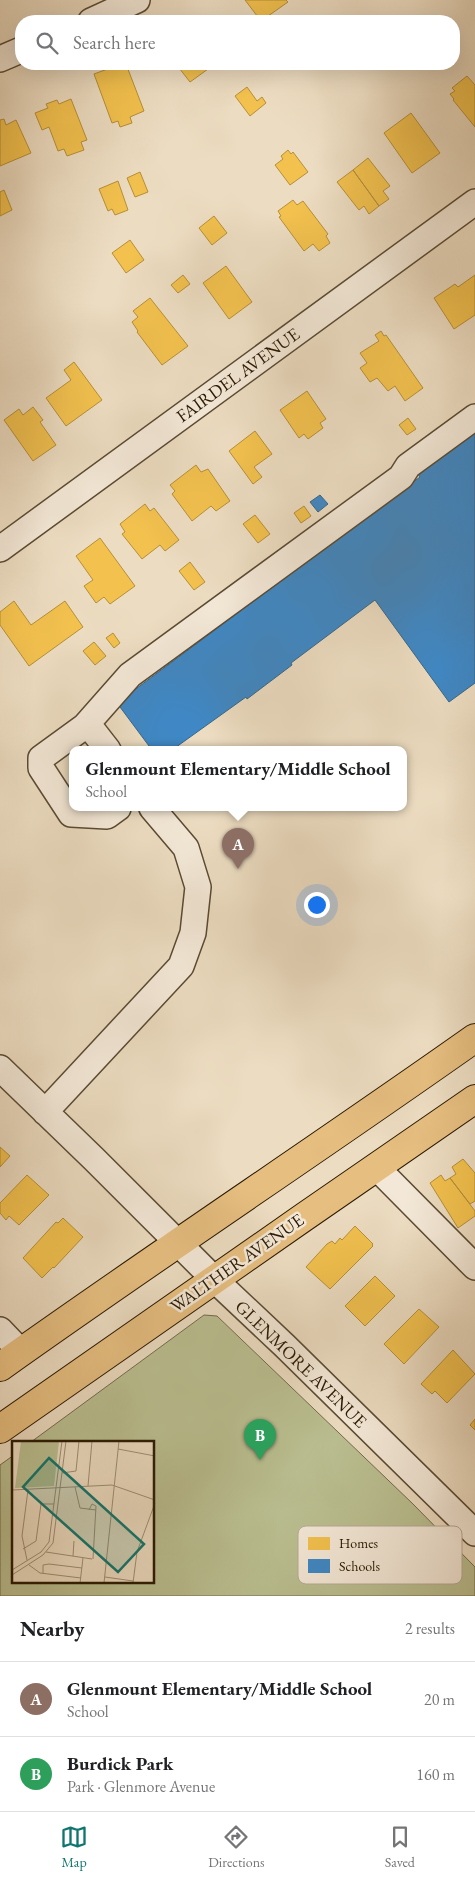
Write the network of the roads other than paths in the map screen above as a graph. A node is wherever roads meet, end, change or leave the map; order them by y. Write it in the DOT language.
graph roads {
  1 [pos="137,0"];
  2 [pos="104,15"];
  3 [pos="15,53"];
  4 [pos="0,59"];
  5 [pos="475,202"];
  6 [pos="475,417"];
  7 [pos="0,549"];
  8 [pos="85,726"];
  9 [pos="105,746"];
  10 [pos="114,811"];
  11 [pos="155,811"];
  12 [pos="475,1038"];
  13 [pos="0,1068"];
  14 [pos="475,1099"];
  15 [pos="45,1112"];
  16 [pos="376,1166"];
  17 [pos="176,1243"];
  18 [pos="475,1267"];
  19 [pos="215,1280"];
  20 [pos="0,1330"];
  21 [pos="10,1359"];
  22 [pos="0,1429"];
  23 [pos="473,1527"];
  1 -- 2 [label="street"];
  3 -- 4 [label="street"];
  5 -- 7 [label="street, FAIRDEL AVENUE"];
  6 -- 8 [label="street"];
  8 -- 9 [label="street"];
  8 -- 10 [label="street"];
  11 -- 15 [label="street"];
  12 -- 17 [label="main road"];
  13 -- 15 [label="street, GLENMORE AVENUE"];
  14 -- 16 [label="main road, WALTHER AVENUE"];
  15 -- 17 [label="street, GLENMORE AVENUE"];
  16 -- 18 [label="street"];
  16 -- 19 [label="main road, WALTHER AVENUE"];
  17 -- 19 [label="street, GLENMORE AVENUE"];
  17 -- 21 [label="main road"];
  19 -- 22 [label="main road, WALTHER AVENUE"];
  19 -- 23 [label="street, GLENMORE AVENUE"];
  20 -- 21 [label="street"];
}
